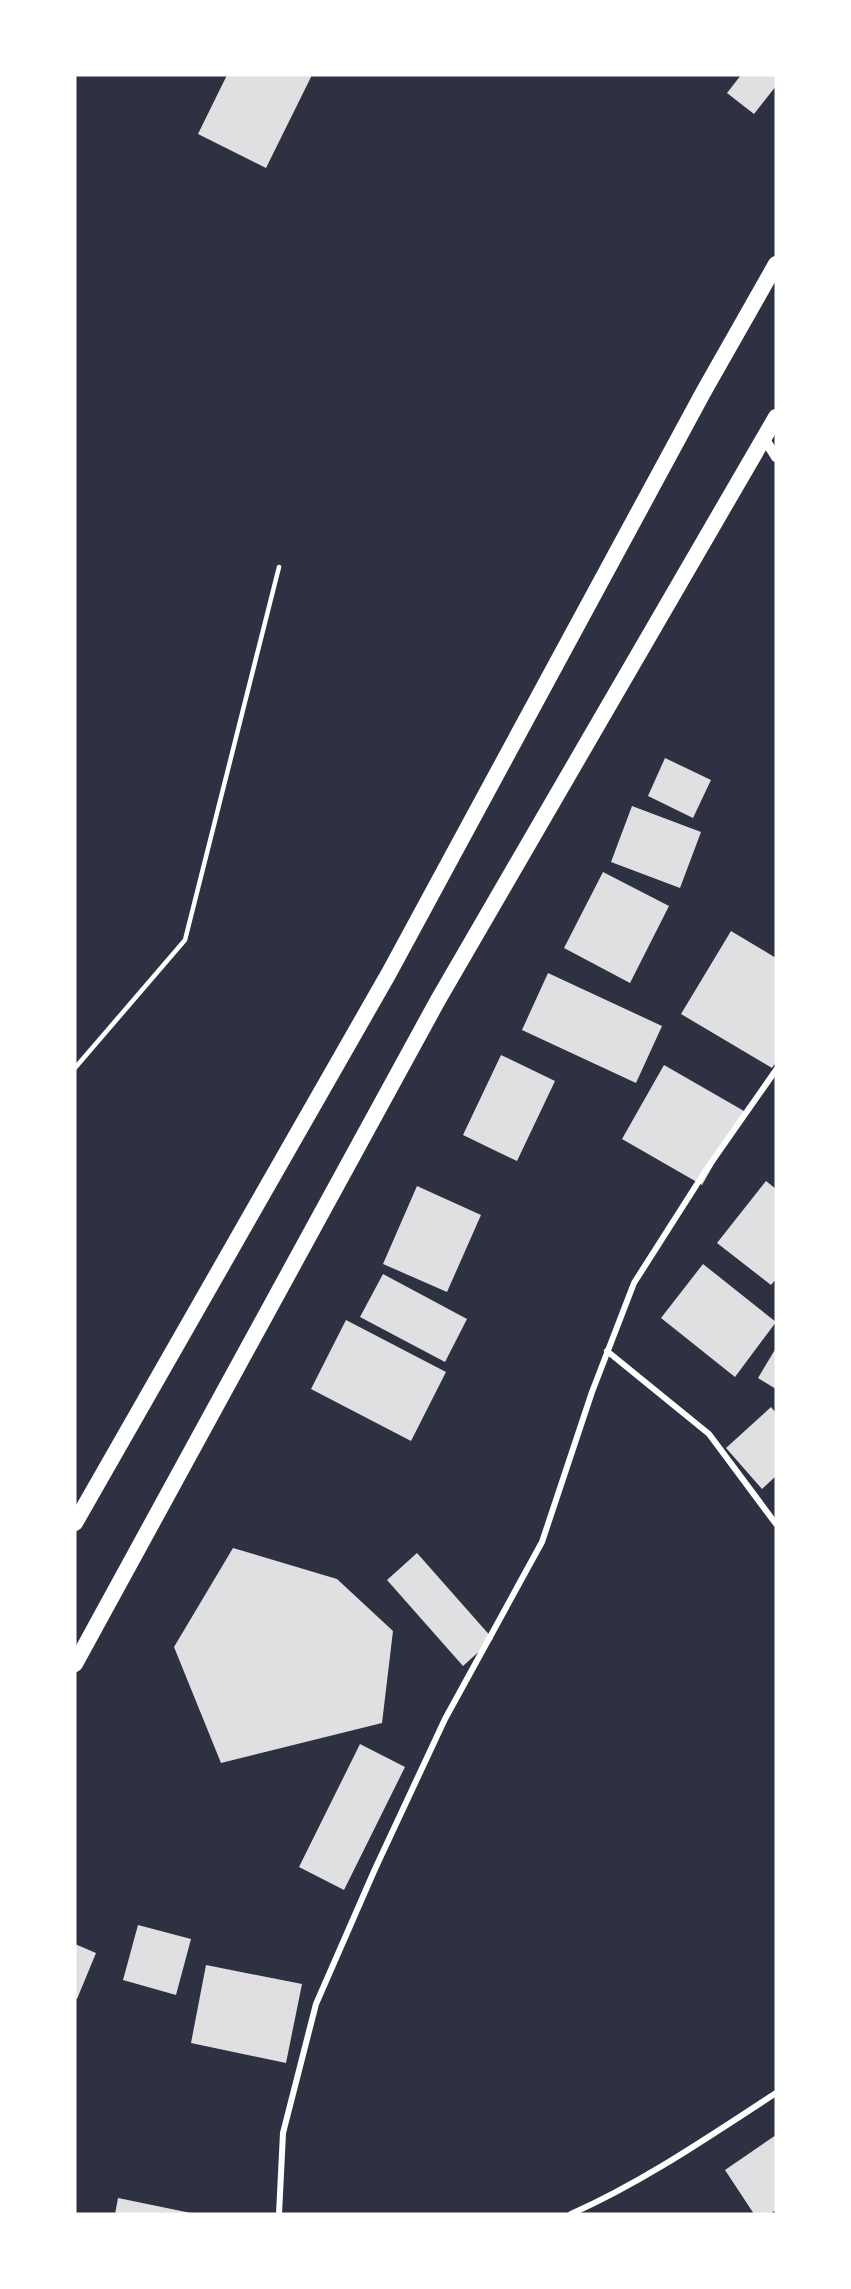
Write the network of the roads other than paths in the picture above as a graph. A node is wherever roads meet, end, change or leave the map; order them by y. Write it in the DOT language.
graph roads {
  1 [pos="776,264"];
  2 [pos="776,417"];
  3 [pos="764,438"];
  4 [pos="776,457"];
  5 [pos="279,567"];
  6 [pos="75,1068"];
  7 [pos="776,1070"];
  8 [pos="607,1352"];
  9 [pos="75,1524"];
  10 [pos="776,1524"];
  11 [pos="75,1664"];
  12 [pos="776,2093"];
  13 [pos="279,2214"];
  14 [pos="571,2214"];
  1 -- 9 [label="highway"];
  2 -- 3 [label="highway"];
  3 -- 4 [label="street"];
  3 -- 11 [label="highway"];
  5 -- 6 [label="lane"];
  7 -- 8 [label="street"];
  8 -- 10 [label="street"];
  8 -- 13 [label="street"];
  12 -- 14 [label="street"];
}
